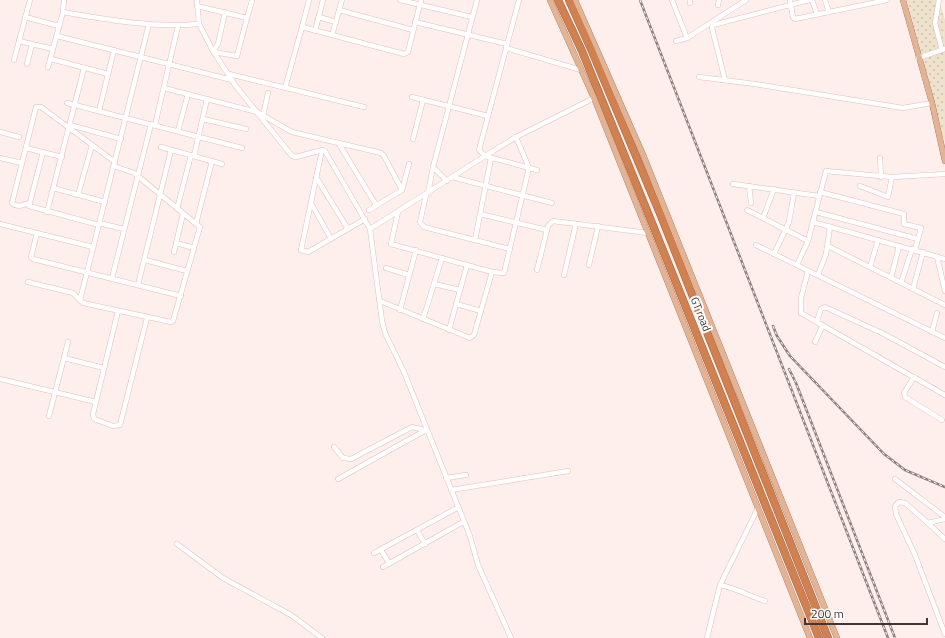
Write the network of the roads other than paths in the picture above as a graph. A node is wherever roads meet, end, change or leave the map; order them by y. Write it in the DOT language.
graph roads {
  1 [pos="30,0"];
  2 [pos="64,0"];
  3 [pos="309,0"];
  4 [pos="323,0"];
  5 [pos="342,0"];
  6 [pos="400,0"];
  7 [pos="421,0"];
  8 [pos="476,0"];
  9 [pos="520,0"];
  10 [pos="550,0"];
  11 [pos="558,0"];
  12 [pos="569,0"];
  13 [pos="575,0"];
  14 [pos="672,0"];
  15 [pos="746,0"];
  16 [pos="809,0"];
  17 [pos="812,0"];
  18 [pos="826,0"];
  19 [pos="858,0"];
  20 [pos="887,0"];
  21 [pos="903,0"];
  22 [pos="939,0"];
  23 [pos="252,1"];
  24 [pos="790,2"];
  25 [pos="197,3"];
  26 [pos="420,5"];
  27 [pos="860,5"];
  28 [pos="339,10"];
  29 [pos="63,12"];
  30 [pos="225,12"];
  31 [pos="829,12"];
  32 [pos="817,14"];
  33 [pos="25,17"];
  34 [pos="319,17"];
  35 [pos="472,17"];
  36 [pos="247,18"];
  37 [pos="336,22"];
  38 [pos="415,22"];
  39 [pos="149,24"];
  40 [pos="199,24"];
  41 [pos="60,26"];
  42 [pos="178,26"];
  43 [pos="302,27"];
  44 [pos="413,30"];
  45 [pos="315,31"];
  46 [pos="332,35"];
  47 [pos="467,35"];
  48 [pos="56,36"];
  49 [pos="687,38"];
  50 [pos="19,41"];
  51 [pos="676,41"];
  52 [pos="32,44"];
  53 [pos="507,46"];
  54 [pos="53,49"];
  55 [pos="114,50"];
  56 [pos="944,50"];
  57 [pos="214,52"];
  58 [pos="142,56"];
  59 [pos="918,58"];
  60 [pos="50,59"];
  61 [pos="14,60"];
  62 [pos="27,64"];
  63 [pos="170,64"];
  64 [pos="48,67"];
  65 [pos="84,68"];
  66 [pos="581,70"];
  67 [pos="108,74"];
  68 [pos="229,74"];
  69 [pos="698,77"];
  70 [pos="232,80"];
  71 [pos="725,80"];
  72 [pos="164,88"];
  73 [pos="285,88"];
  74 [pos="268,93"];
  75 [pos="188,94"];
  76 [pos="412,97"];
  77 [pos="594,98"];
  78 [pos="207,99"];
  79 [pos="423,100"];
  80 [pos="67,103"];
  81 [pos="932,103"];
  82 [pos="75,106"];
  83 [pos="449,106"];
  84 [pos="364,107"];
  85 [pos="99,111"];
  86 [pos="257,112"];
  87 [pos="263,116"];
  88 [pos="488,116"];
  89 [pos="126,118"];
  90 [pos="203,119"];
  91 [pos="153,125"];
  92 [pos="70,127"];
  93 [pos="246,129"];
  94 [pos="178,131"];
  95 [pos="0,132"];
  96 [pos="19,137"];
  97 [pos="198,137"];
  98 [pos="516,137"];
  99 [pos="121,139"];
  100 [pos="413,139"];
  101 [pos="340,144"];
  102 [pos="92,145"];
  103 [pos="161,147"];
  104 [pos="26,148"];
  105 [pos="242,148"];
  106 [pos="171,150"];
  107 [pos="322,150"];
  108 [pos="43,152"];
  109 [pos="192,156"];
  110 [pos="485,156"];
  111 [pos="62,157"];
  112 [pos="0,158"];
  113 [pos="491,158"];
  114 [pos="880,158"];
  115 [pos="945,160"];
  116 [pos="212,161"];
  117 [pos="22,163"];
  118 [pos="114,164"];
  119 [pos="222,164"];
  120 [pos="409,164"];
  121 [pos="433,167"];
  122 [pos="529,168"];
  123 [pos="538,170"];
  124 [pos="945,174"];
  125 [pos="316,177"];
  126 [pos="452,177"];
  127 [pos="881,177"];
  128 [pos="892,177"];
  129 [pos="138,178"];
  130 [pos="447,181"];
  131 [pos="733,184"];
  132 [pos="485,186"];
  133 [pos="749,186"];
  134 [pos="860,186"];
  135 [pos="53,188"];
  136 [pos="774,189"];
  137 [pos="402,190"];
  138 [pos="794,193"];
  139 [pos="427,194"];
  140 [pos="820,194"];
  141 [pos="78,195"];
  142 [pos="523,195"];
  143 [pos="160,196"];
  144 [pos="105,202"];
  145 [pos="29,203"];
  146 [pos="311,203"];
  147 [pos="552,203"];
  148 [pos="751,203"];
  149 [pos="376,205"];
  150 [pos="177,210"];
  151 [pos="369,210"];
  152 [pos="747,210"];
  153 [pos="47,212"];
  154 [pos="398,212"];
  155 [pos="816,212"];
  156 [pos="183,214"];
  157 [pos="480,214"];
  158 [pos="763,218"];
  159 [pos="365,219"];
  160 [pos="813,222"];
  161 [pos="517,223"];
  162 [pos="0,224"];
  163 [pos="99,224"];
  164 [pos="196,224"];
  165 [pos="576,224"];
  166 [pos="598,226"];
  167 [pos="830,227"];
  168 [pos="124,229"];
  169 [pos="348,229"];
  170 [pos="370,229"];
  171 [pos="547,230"];
  172 [pos="786,230"];
  173 [pos="37,233"];
  174 [pos="648,233"];
  175 [pos="331,239"];
  176 [pos="918,239"];
  177 [pos="475,240"];
  178 [pos="878,240"];
  179 [pos="808,241"];
  180 [pos="176,243"];
  181 [pos="756,245"];
  182 [pos="828,246"];
  183 [pos="899,246"];
  184 [pos="93,247"];
  185 [pos="194,248"];
  186 [pos="510,249"];
  187 [pos="914,249"];
  188 [pos="416,250"];
  189 [pos="174,252"];
  190 [pos="923,252"];
  191 [pos="774,254"];
  192 [pos="937,257"];
  193 [pos="442,258"];
  194 [pos="945,259"];
  195 [pos="145,260"];
  196 [pos="467,265"];
  197 [pos="797,265"];
  198 [pos="589,266"];
  199 [pos="870,267"];
  200 [pos="386,268"];
  201 [pos="537,270"];
  202 [pos="187,271"];
  203 [pos="808,271"];
  204 [pos="87,272"];
  205 [pos="492,272"];
  206 [pos="409,275"];
  207 [pos="564,275"];
  208 [pos="818,276"];
  209 [pos="112,278"];
  210 [pos="891,278"];
  211 [pos="28,282"];
  212 [pos="902,283"];
  213 [pos="434,284"];
  214 [pos="138,285"];
  215 [pos="913,289"];
  216 [pos="460,290"];
  217 [pos="945,291"];
  218 [pos="181,296"];
  219 [pos="80,300"];
  220 [pos="380,301"];
  221 [pos="456,304"];
  222 [pos="945,305"];
  223 [pos="400,310"];
  224 [pos="118,311"];
  225 [pos="481,311"];
  226 [pos="937,313"];
  227 [pos="147,318"];
  228 [pos="423,320"];
  229 [pos="817,321"];
  230 [pos="823,325"];
  231 [pos="449,330"];
  232 [pos="932,332"];
  233 [pos="945,338"];
  234 [pos="68,342"];
  235 [pos="815,342"];
  236 [pos="64,358"];
  237 [pos="945,367"];
  238 [pos="104,368"];
  239 [pos="914,377"];
  240 [pos="0,379"];
  241 [pos="55,392"];
  242 [pos="945,395"];
  243 [pos="96,402"];
  244 [pos="49,416"];
  245 [pos="942,420"];
  246 [pos="426,430"];
  247 [pos="334,447"];
  248 [pos="568,471"];
  249 [pos="466,475"];
  250 [pos="446,478"];
  251 [pos="338,479"];
  252 [pos="895,479"];
  253 [pos="451,490"];
  254 [pos="457,508"];
  255 [pos="758,508"];
  256 [pos="945,518"];
  257 [pos="463,522"];
  258 [pos="928,522"];
  259 [pos="417,530"];
  260 [pos="945,539"];
  261 [pos="177,544"];
  262 [pos="424,544"];
  263 [pos="381,550"];
  264 [pos="374,553"];
  265 [pos="389,563"];
  266 [pos="383,567"];
  267 [pos="720,585"];
  268 [pos="765,601"];
  269 [pos="945,633"];
  270 [pos="322,638"];
  271 [pos="511,638"];
  272 [pos="707,638"];
  273 [pos="810,638"];
  274 [pos="818,638"];
  275 [pos="828,638"];
  276 [pos="837,638"];
  1 -- 33 [label="street"];
  2 -- 29 [label="street"];
  3 -- 43 [label="street"];
  4 -- 34 [label="street"];
  5 -- 28 [label="street"];
  6 -- 26 [label="street"];
  7 -- 26 [label="street"];
  8 -- 35 [label="street"];
  9 -- 53 [label="street"];
  10 -- 66 [label="main road"];
  11 -- 274 [label="highway, GT road"];
  12 -- 275 [label="highway, GT road"];
  13 -- 276 [label="main road"];
  14 -- 49 [label="street"];
  15 -- 49 [label="street"];
  16 -- 24 [label="street"];
  17 -- 32 [label="street"];
  18 -- 31 [label="street"];
  19 -- 27 [label="street"];
  20 -- 27 [label="street"];
  21 -- 59 [label="main road"];
  22 -- 56 [label="street"];
  23 -- 36 [label="street"];
  24 -- 32 [label="street"];
  24 -- 71 [label="street"];
  25 -- 30 [label="street"];
  25 -- 40 [label="street"];
  26 -- 35 [label="street"];
  26 -- 38 [label="street"];
  27 -- 31 [label="street"];
  28 -- 37 [label="street"];
  28 -- 44 [label="street"];
  29 -- 39 [label="street"];
  29 -- 41 [label="street"];
  30 -- 36 [label="street"];
  30 -- 57 [label="street"];
  31 -- 32 [label="street"];
  33 -- 41 [label="street"];
  33 -- 50 [label="street"];
  34 -- 37 [label="street"];
  34 -- 45 [label="street"];
  35 -- 47 [label="street"];
  36 -- 57 [label="street"];
  37 -- 46 [label="street"];
  38 -- 44 [label="street"];
  38 -- 47 [label="street"];
  39 -- 42 [label="street"];
  39 -- 58 [label="street"];
  40 -- 42 [label="street"];
  40 -- 57 [label="street"];
  41 -- 48 [label="street"];
  42 -- 63 [label="street"];
  43 -- 45 [label="street"];
  43 -- 73 [label="street"];
  44 -- 46 [label="street"];
  45 -- 46 [label="street"];
  47 -- 53 [label="street"];
  47 -- 83 [label="street"];
  48 -- 54 [label="street"];
  48 -- 55 [label="street"];
  49 -- 51 [label="street"];
  50 -- 52 [label="street"];
  50 -- 61 [label="street"];
  52 -- 54 [label="street"];
  52 -- 62 [label="street"];
  53 -- 66 [label="street"];
  53 -- 88 [label="street"];
  54 -- 60 [label="street"];
  55 -- 58 [label="street"];
  55 -- 67 [label="street"];
  56 -- 59 [label="street"];
  57 -- 68 [label="street"];
  58 -- 63 [label="street"];
  58 -- 89 [label="street"];
  59 -- 81 [label="main road"];
  60 -- 64 [label="street"];
  60 -- 65 [label="street"];
  63 -- 70 [label="street"];
  63 -- 72 [label="street"];
  65 -- 67 [label="street"];
  65 -- 82 [label="street"];
  66 -- 77 [label="main road"];
  67 -- 85 [label="street"];
  68 -- 70 [label="street"];
  68 -- 73 [label="street"];
  69 -- 71 [label="street"];
  70 -- 86 [label="street"];
  71 -- 81 [label="street"];
  72 -- 75 [label="street"];
  72 -- 91 [label="street"];
  73 -- 84 [label="street"];
  74 -- 87 [label="street"];
  75 -- 78 [label="street"];
  75 -- 94 [label="street"];
  76 -- 79 [label="street"];
  77 -- 98 [label="street"];
  77 -- 174 [label="main road"];
  78 -- 86 [label="street"];
  78 -- 90 [label="street"];
  79 -- 83 [label="street"];
  79 -- 100 [label="street"];
  80 -- 82 [label="street"];
  81 -- 115 [label="main road"];
  82 -- 85 [label="street"];
  82 -- 92 [label="street"];
  83 -- 88 [label="street"];
  83 -- 121 [label="street"];
  85 -- 89 [label="street"];
  86 -- 87 [label="street"];
  86 -- 107 [label="street"];
  87 -- 101 [label="street"];
  88 -- 110 [label="street"];
  89 -- 91 [label="street"];
  89 -- 99 [label="street"];
  90 -- 93 [label="street"];
  90 -- 97 [label="street"];
  91 -- 94 [label="street"];
  91 -- 129 [label="street"];
  92 -- 99 [label="street"];
  92 -- 102 [label="street"];
  92 -- 104 [label="street"];
  92 -- 111 [label="street"];
  94 -- 97 [label="street"];
  95 -- 96 [label="street"];
  97 -- 105 [label="street"];
  97 -- 109 [label="street"];
  98 -- 110 [label="street"];
  98 -- 122 [label="street"];
  99 -- 118 [label="street"];
  101 -- 137 [label="street"];
  101 -- 149 [label="street"];
  102 -- 118 [label="street"];
  102 -- 141 [label="street"];
  103 -- 106 [label="street"];
  104 -- 108 [label="street"];
  104 -- 117 [label="street"];
  106 -- 109 [label="street"];
  106 -- 143 [label="street"];
  107 -- 125 [label="street"];
  107 -- 159 [label="street"];
  108 -- 111 [label="street"];
  108 -- 145 [label="street"];
  109 -- 116 [label="street"];
  109 -- 150 [label="street"];
  110 -- 113 [label="street"];
  110 -- 126 [label="street"];
  111 -- 135 [label="street"];
  112 -- 117 [label="street"];
  113 -- 122 [label="street"];
  113 -- 132 [label="street"];
  114 -- 127 [label="street"];
  116 -- 119 [label="street"];
  116 -- 164 [label="street"];
  117 -- 145 [label="street"];
  118 -- 129 [label="street"];
  118 -- 144 [label="street"];
  120 -- 137 [label="street"];
  121 -- 130 [label="street"];
  121 -- 139 [label="street"];
  122 -- 123 [label="street"];
  122 -- 142 [label="street"];
  124 -- 128 [label="street"];
  125 -- 146 [label="street"];
  125 -- 169 [label="street"];
  126 -- 130 [label="street"];
  126 -- 132 [label="street"];
  127 -- 128 [label="street"];
  127 -- 140 [label="street"];
  128 -- 134 [label="street"];
  129 -- 143 [label="street"];
  129 -- 168 [label="street"];
  130 -- 139 [label="street"];
  131 -- 133 [label="street"];
  132 -- 142 [label="street"];
  132 -- 157 [label="street"];
  133 -- 136 [label="street"];
  133 -- 148 [label="street"];
  135 -- 141 [label="street"];
  135 -- 153 [label="street"];
  136 -- 138 [label="street"];
  136 -- 158 [label="street"];
  137 -- 149 [label="street"];
  138 -- 140 [label="street"];
  138 -- 172 [label="street"];
  139 -- 154 [label="street"];
  139 -- 177 [label="street"];
  140 -- 155 [label="street"];
  140 -- 176 [label="street"];
  141 -- 144 [label="street"];
  142 -- 147 [label="street"];
  142 -- 161 [label="street"];
  143 -- 150 [label="street"];
  143 -- 195 [label="street"];
  144 -- 163 [label="street"];
  145 -- 153 [label="street"];
  146 -- 175 [label="street"];
  146 -- 175 [label="street"];
  149 -- 151 [label="street"];
  150 -- 156 [label="street"];
  152 -- 158 [label="street"];
  153 -- 163 [label="street"];
  154 -- 170 [label="street"];
  154 -- 188 [label="street"];
  155 -- 160 [label="street"];
  155 -- 176 [label="street"];
  156 -- 164 [label="street"];
  156 -- 180 [label="street"];
  157 -- 161 [label="street"];
  157 -- 177 [label="street"];
  158 -- 172 [label="street"];
  159 -- 169 [label="street"];
  159 -- 170 [label="street"];
  160 -- 167 [label="street"];
  160 -- 179 [label="street"];
  161 -- 171 [label="street"];
  161 -- 186 [label="street"];
  162 -- 173 [label="street"];
  163 -- 168 [label="street"];
  163 -- 184 [label="street"];
  164 -- 185 [label="street"];
  165 -- 166 [label="street"];
  165 -- 171 [label="street"];
  165 -- 207 [label="street"];
  166 -- 174 [label="street"];
  166 -- 198 [label="street"];
  167 -- 178 [label="street"];
  167 -- 182 [label="street"];
  168 -- 209 [label="street"];
  169 -- 175 [label="street"];
  170 -- 220 [label="street"];
  171 -- 201 [label="street"];
  172 -- 179 [label="street"];
  172 -- 191 [label="street"];
  173 -- 184 [label="street"];
  173 -- 204 [label="street"];
  174 -- 255 [label="main road"];
  176 -- 187 [label="street"];
  177 -- 186 [label="street"];
  178 -- 183 [label="street"];
  178 -- 199 [label="street"];
  179 -- 197 [label="street"];
  180 -- 185 [label="street"];
  180 -- 189 [label="street"];
  181 -- 191 [label="street"];
  182 -- 199 [label="street"];
  182 -- 208 [label="street"];
  183 -- 187 [label="street"];
  183 -- 210 [label="street"];
  184 -- 204 [label="street"];
  185 -- 202 [label="street"];
  186 -- 205 [label="street"];
  187 -- 190 [label="street"];
  187 -- 212 [label="street"];
  188 -- 193 [label="street"];
  188 -- 206 [label="street"];
  190 -- 192 [label="street"];
  190 -- 215 [label="street"];
  191 -- 197 [label="street"];
  192 -- 194 [label="street"];
  192 -- 217 [label="street"];
  193 -- 196 [label="street"];
  193 -- 213 [label="street"];
  195 -- 202 [label="street"];
  195 -- 214 [label="street"];
  196 -- 205 [label="street"];
  196 -- 216 [label="street"];
  197 -- 203 [label="street"];
  199 -- 210 [label="street"];
  200 -- 206 [label="street"];
  202 -- 218 [label="street"];
  203 -- 208 [label="street"];
  203 -- 229 [label="street"];
  204 -- 209 [label="street"];
  204 -- 219 [label="street"];
  205 -- 225 [label="street"];
  206 -- 223 [label="street"];
  208 -- 232 [label="street"];
  209 -- 214 [label="street"];
  210 -- 212 [label="street"];
  211 -- 219 [label="street"];
  212 -- 215 [label="street"];
  213 -- 216 [label="street"];
  213 -- 228 [label="street"];
  214 -- 218 [label="street"];
  215 -- 222 [label="street"];
  216 -- 221 [label="street"];
  218 -- 227 [label="street"];
  219 -- 224 [label="street"];
  220 -- 223 [label="street"];
  220 -- 246 [label="street"];
  221 -- 225 [label="street"];
  221 -- 231 [label="street"];
  223 -- 228 [label="street"];
  224 -- 227 [label="street"];
  224 -- 238 [label="street"];
  225 -- 231 [label="street"];
  226 -- 232 [label="street"];
  227 -- 243 [label="street"];
  228 -- 231 [label="street"];
  229 -- 230 [label="street"];
  229 -- 237 [label="street"];
  230 -- 235 [label="street"];
  230 -- 239 [label="street"];
  232 -- 233 [label="street"];
  234 -- 236 [label="street"];
  236 -- 238 [label="street"];
  236 -- 241 [label="street"];
  238 -- 243 [label="street"];
  239 -- 242 [label="street"];
  239 -- 245 [label="street"];
  240 -- 241 [label="street"];
  241 -- 243 [label="street"];
  241 -- 244 [label="street"];
  246 -- 247 [label="street"];
  246 -- 250 [label="street"];
  246 -- 251 [label="street"];
  248 -- 253 [label="street"];
  249 -- 250 [label="street"];
  250 -- 253 [label="street"];
  252 -- 256 [label="street"];
  253 -- 254 [label="street"];
  254 -- 257 [label="street"];
  254 -- 259 [label="street"];
  255 -- 267 [label="street"];
  255 -- 273 [label="main road"];
  256 -- 258 [label="street"];
  257 -- 262 [label="street"];
  257 -- 271 [label="street"];
  258 -- 260 [label="street"];
  258 -- 269 [label="street"];
  259 -- 262 [label="street"];
  259 -- 263 [label="street"];
  261 -- 270 [label="street"];
  262 -- 265 [label="street"];
  263 -- 264 [label="street"];
  263 -- 265 [label="street"];
  265 -- 266 [label="street"];
  267 -- 268 [label="street"];
  267 -- 272 [label="street"];
}
